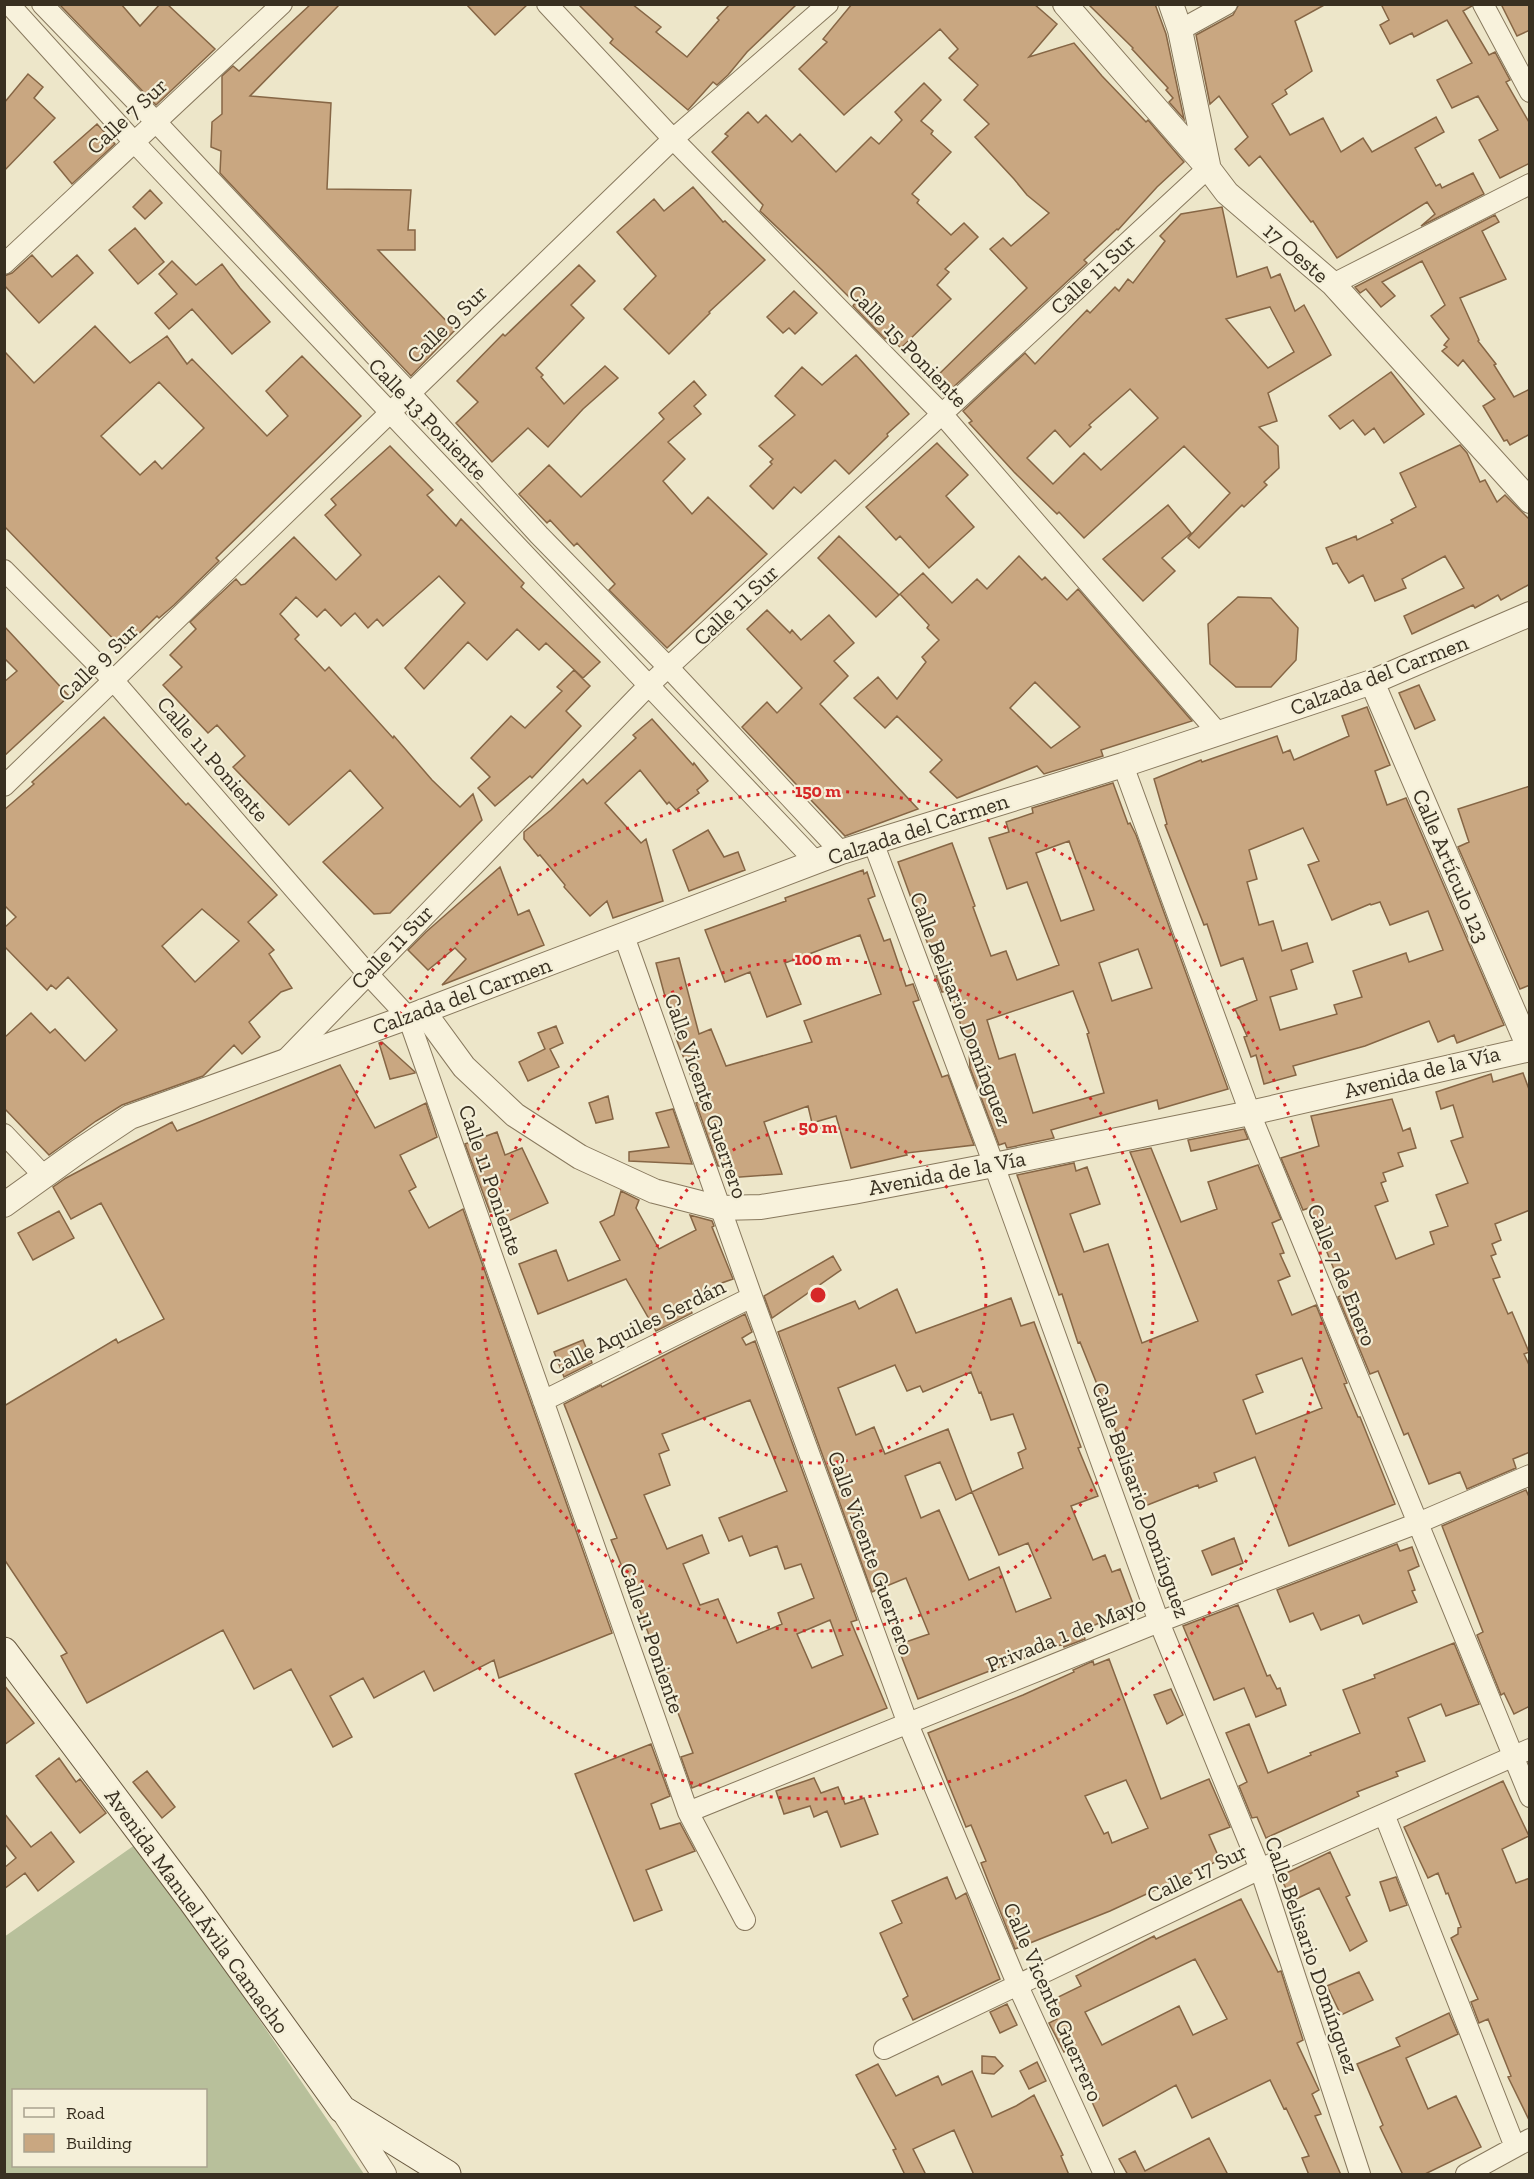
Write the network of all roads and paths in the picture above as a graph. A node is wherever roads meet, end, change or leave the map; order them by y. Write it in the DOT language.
graph roads {
  1 [pos="9,4"];
  2 [pos="42,4"];
  3 [pos="282,4"];
  4 [pos="547,4"];
  5 [pos="828,4"];
  6 [pos="1065,4"];
  7 [pos="1171,4"];
  8 [pos="1227,4"];
  9 [pos="1483,4"];
  10 [pos="1180,30"];
  11 [pos="1530,92"];
  12 [pos="156,122"];
  13 [pos="673,139"];
  14 [pos="134,142"];
  15 [pos="1208,168"];
  16 [pos="1530,184"];
  17 [pos="4,264"];
  18 [pos="1333,284"];
  19 [pos="410,393"];
  20 [pos="390,414"];
  21 [pos="942,414"];
  22 [pos="1530,501"];
  23 [pos="4,570"];
  24 [pos="1530,614"];
  25 [pos="669,668"];
  26 [pos="113,681"];
  27 [pos="1372,682"];
  28 [pos="649,685"];
  29 [pos="1219,734"];
  30 [pos="1123,765"];
  31 [pos="4,786"];
  32 [pos="873,842"];
  33 [pos="841,852"];
  34 [pos="816,862"];
  35 [pos="624,936"];
  36 [pos="367,973"];
  37 [pos="416,1014"];
  38 [pos="1525,1045"];
  39 [pos="309,1052"];
  40 [pos="284,1061"];
  41 [pos="1250,1113"];
  42 [pos="4,1134"];
  43 [pos="994,1165"];
  44 [pos="44,1176"];
  45 [pos="4,1205"];
  46 [pos="720,1208"];
  47 [pos="752,1297"];
  48 [pos="543,1401"];
  49 [pos="1530,1475"];
  50 [pos="1418,1523"];
  51 [pos="1159,1622"];
  52 [pos="4,1651"];
  53 [pos="908,1724"];
  54 [pos="1522,1753"];
  55 [pos="1530,1797"];
  56 [pos="688,1812"];
  57 [pos="1384,1814"];
  58 [pos="1260,1869"];
  59 [pos="745,1920"];
  60 [pos="1018,1986"];
  61 [pos="884,2049"];
  62 [pos="342,2109"];
  63 [pos="1522,2143"];
  64 [pos="1475,2172"];
  65 [pos="384,2175"];
  66 [pos="447,2175"];
  67 [pos="1104,2175"];
  68 [pos="1360,2175"];
  1 -- 14 [label="street, Calle 13 Poniente"];
  2 -- 12 [label="street, Calle 13 Poniente"];
  3 -- 12 [label="street, Calle 7 Sur"];
  4 -- 13 [label="street, Calle 15 Poniente"];
  5 -- 13 [label="street, Calle 9 Sur"];
  6 -- 15 [label="street, 17 Oeste"];
  7 -- 10 [label="street"];
  8 -- 10 [label="street"];
  9 -- 11 [label="street"];
  10 -- 15 [label="street"];
  12 -- 14 [label="street, Calle 7 Sur"];
  12 -- 19 [label="street, Calle 13 Poniente"];
  13 -- 19 [label="street, Calle 9 Sur"];
  13 -- 21 [label="street, Calle 15 Poniente"];
  14 -- 17 [label="street, Calle 7 Sur"];
  14 -- 20 [label="street, Calle 13 Poniente"];
  15 -- 18 [label="street, 17 Oeste"];
  15 -- 21 [label="street, Calle 11 Sur"];
  16 -- 18 [label="street"];
  18 -- 22 [label="street, 17 Oeste"];
  19 -- 20 [label="street, Calle 9 Sur"];
  19 -- 25 [label="street, Calle 13 Poniente"];
  20 -- 26 [label="street, Calle 9 Sur"];
  20 -- 28 [label="street, Calle 13 Poniente"];
  21 -- 25 [label="street, Calle 11 Sur"];
  21 -- 29 [label="street, Calle 15 Poniente"];
  23 -- 26 [label="street, Calle 11 Poniente"];
  24 -- 27 [label="street, Calzada del Carmen"];
  25 -- 28 [label="street, Calle 11 Sur"];
  25 -- 33 [label="street, Calle 13 Poniente"];
  26 -- 31 [label="street, Calle 9 Sur"];
  26 -- 36 [label="street, Calle 11 Poniente"];
  27 -- 29 [label="street, Calzada del Carmen"];
  27 -- 38 [label="street, Calle Artículo 123"];
  28 -- 34 [label="street, Calle 13 Poniente"];
  28 -- 36 [label="street, Calle 11 Sur"];
  29 -- 30 [label="street, Calzada del Carmen"];
  30 -- 32 [label="street, Calzada del Carmen"];
  30 -- 41 [label="street, Calle 7 de Enero"];
  32 -- 33 [label="street, Calzada del Carmen"];
  32 -- 43 [label="street, Calle Belisario Domínguez"];
  33 -- 34 [label="street, Calzada del Carmen"];
  34 -- 35 [label="street, Calzada del Carmen"];
  35 -- 37 [label="street, Calzada del Carmen"];
  35 -- 46 [label="street, Calle Vicente Guerrero"];
  36 -- 37 [label="street, Calle 11 Poniente"];
  36 -- 40 [label="street, Calle 11 Sur"];
  37 -- 39 [label="street, Calzada del Carmen"];
  37 -- 46 [label="street, Avenida de la Vía"];
  37 -- 48 [label="street, Calle 11 Poniente"];
  38 -- 41 [label="street, Avenida de la Vía"];
  39 -- 40 [label="street, Calle 11 Sur"];
  40 -- 44 [label="street, Calle 11 Sur"];
  41 -- 43 [label="street, Avenida de la Vía"];
  41 -- 50 [label="street, Calle 7 de Enero"];
  42 -- 44 [label="street"];
  43 -- 46 [label="street, Avenida de la Vía"];
  43 -- 51 [label="street, Calle Belisario Domínguez"];
  44 -- 45 [label="street, Calle 11 Sur"];
  46 -- 47 [label="street, Calle Vicente Guerrero"];
  47 -- 48 [label="street, Calle Aquiles Serdán"];
  47 -- 53 [label="street, Calle Vicente Guerrero"];
  48 -- 56 [label="street, Calle 11 Poniente"];
  49 -- 50 [label="street, Privada 1 de Mayo"];
  50 -- 51 [label="street, Privada 1 de Mayo"];
  50 -- 54 [label="street, Calle 7 de Enero"];
  51 -- 53 [label="street, Privada 1 de Mayo"];
  51 -- 58 [label="street, Calle Belisario Domínguez"];
  52 -- 62 [label="main road, Avenida Manuel Ávila Camacho"];
  53 -- 56 [label="street, Privada 1 de Mayo"];
  53 -- 60 [label="street, Calle Vicente Guerrero"];
  54 -- 55 [label="street, Calle 7 de Enero"];
  54 -- 57 [label="street, Calle 17 Sur"];
  56 -- 59 [label="street, Calle 11 Poniente"];
  57 -- 58 [label="street, Calle 17 Sur"];
  57 -- 63 [label="street"];
  58 -- 60 [label="street, Calle 17 Sur"];
  58 -- 68 [label="street, Calle Belisario Domínguez"];
  60 -- 61 [label="street, Calle 17 Sur"];
  60 -- 67 [label="street, Calle Vicente Guerrero"];
  62 -- 65 [label="street, Avenida Manuel Ávila Camacho"];
  62 -- 66 [label="main road"];
  63 -- 64 [label="street"];
}
